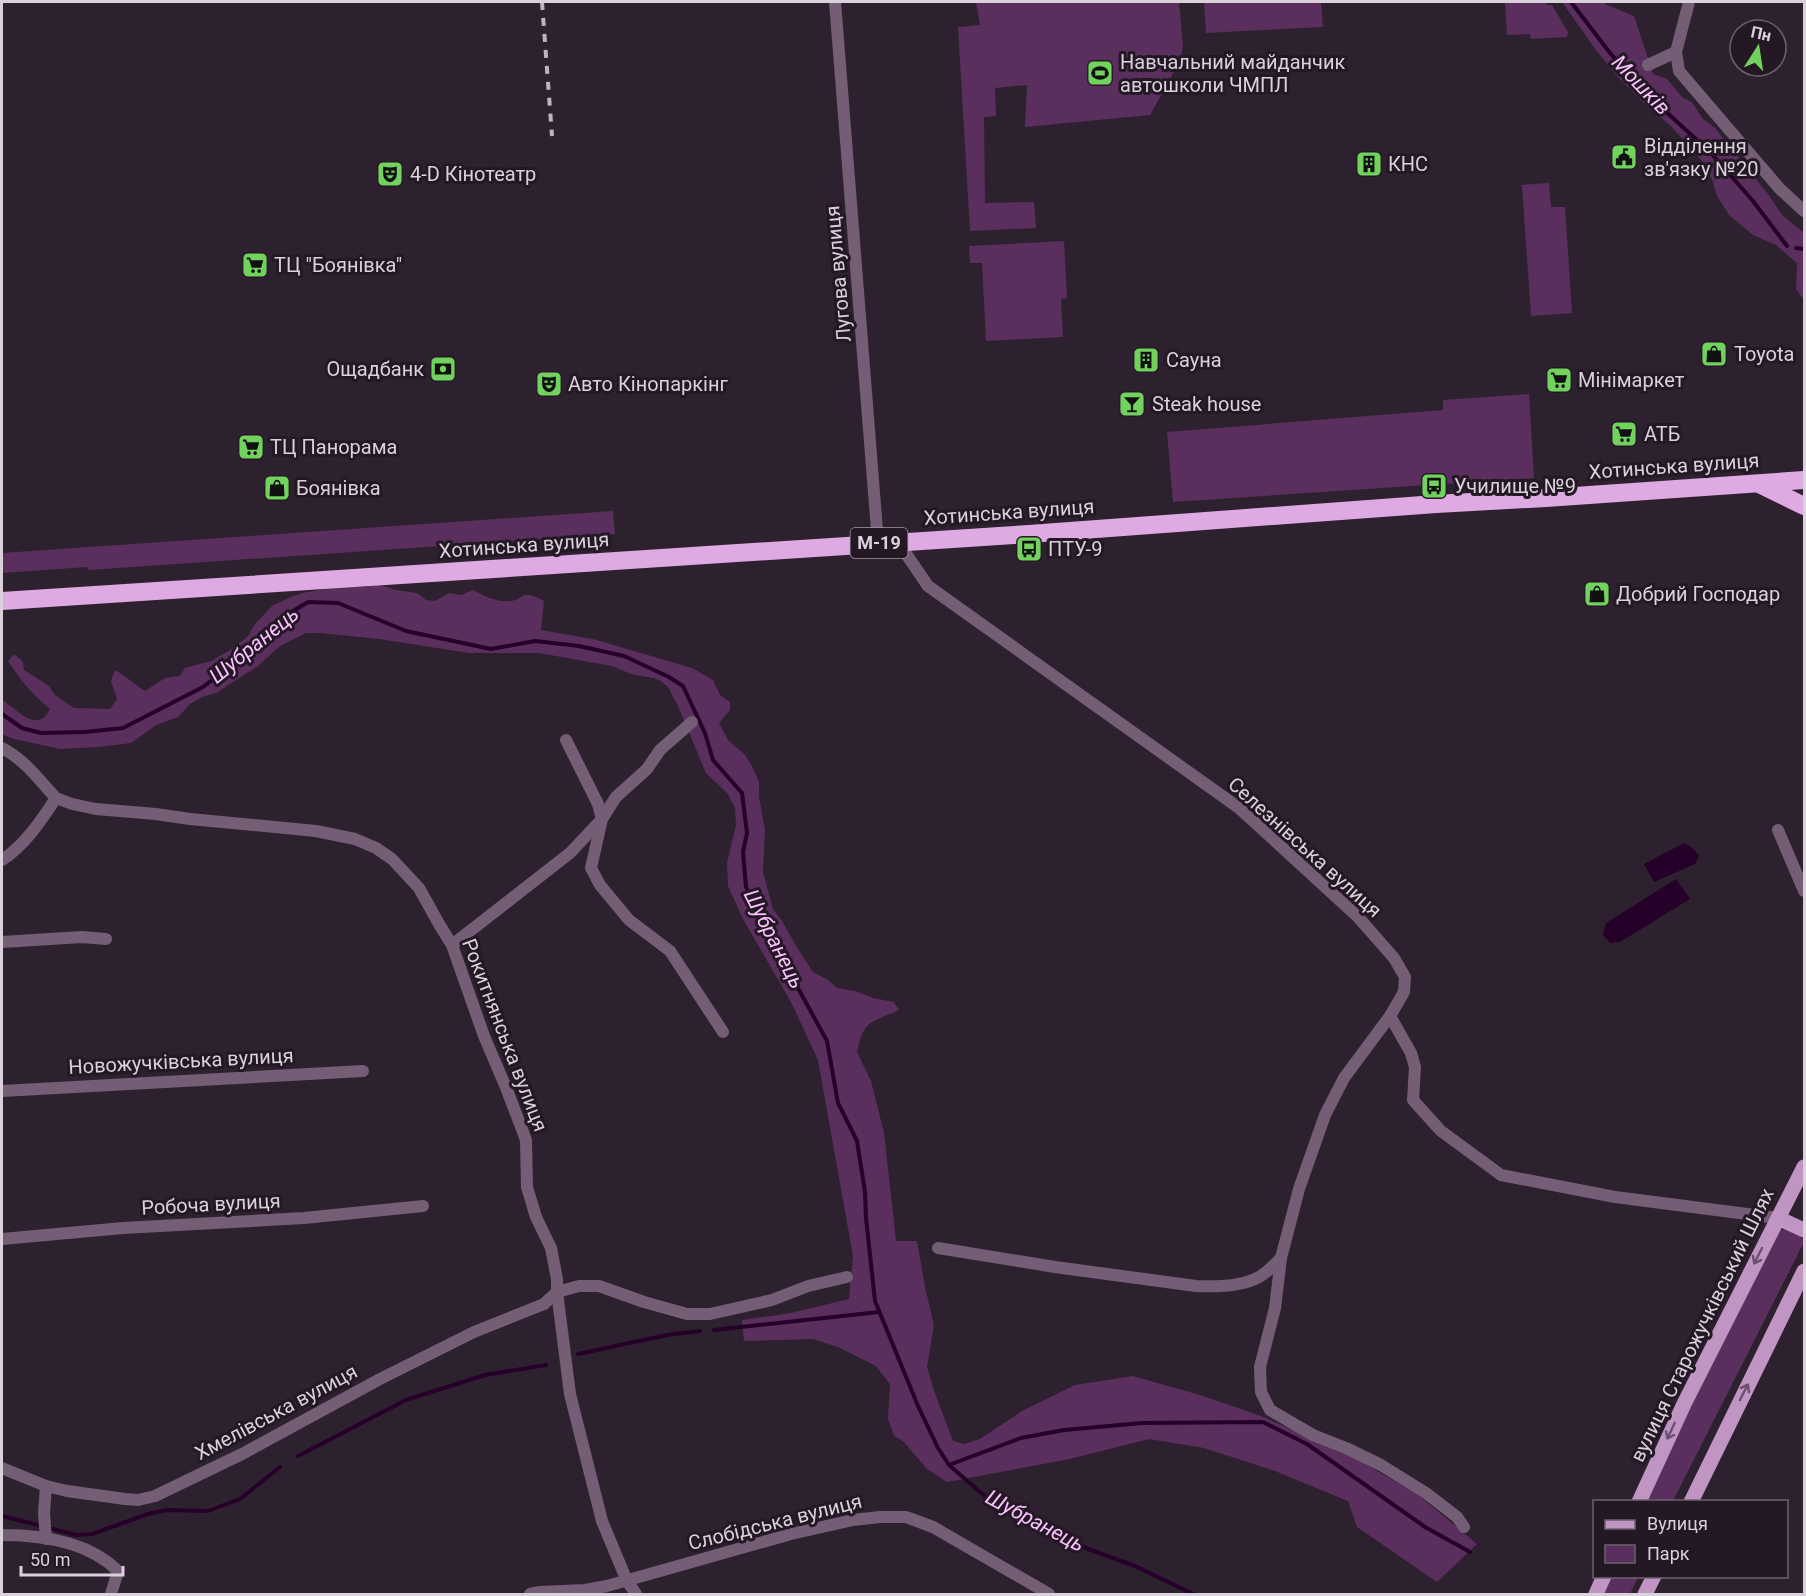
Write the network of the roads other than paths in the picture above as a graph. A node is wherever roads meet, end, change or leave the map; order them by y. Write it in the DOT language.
graph roads {
  1 [pos="835,2"];
  2 [pos="1689,2"];
  3 [pos="1676,52"];
  4 [pos="1648,65"];
  5 [pos="1804,211"];
  6 [pos="1804,480"];
  7 [pos="1757,483"];
  8 [pos="1804,506"];
  9 [pos="898,542"];
  10 [pos="878,543"];
  11 [pos="2,601"];
  12 [pos="692,722"];
  13 [pos="566,741"];
  14 [pos="2,748"];
  15 [pos="56,798"];
  16 [pos="602,819"];
  17 [pos="1778,830"];
  18 [pos="2,860"];
  19 [pos="1804,891"];
  20 [pos="106,939"];
  21 [pos="2,942"];
  22 [pos="452,945"];
  23 [pos="1390,1016"];
  24 [pos="723,1032"];
  25 [pos="363,1071"];
  26 [pos="2,1091"];
  27 [pos="1804,1167"];
  28 [pos="423,1206"];
  29 [pos="1778,1218"];
  30 [pos="1804,1230"];
  31 [pos="2,1239"];
  32 [pos="938,1248"];
  33 [pos="1281,1258"];
  34 [pos="1804,1271"];
  35 [pos="847,1277"];
  36 [pos="557,1292"];
  37 [pos="2,1468"];
  38 [pos="46,1486"];
  39 [pos="1640,1500"];
  40 [pos="1692,1500"];
  41 [pos="1464,1527"];
  42 [pos="2,1535"];
  43 [pos="45,1535"];
  44 [pos="1603,1578"];
  45 [pos="1653,1578"];
  46 [pos="627,1581"];
  47 [pos="111,1594"];
  48 [pos="530,1594"];
  49 [pos="636,1594"];
  50 [pos="1049,1594"];
  51 [pos="1596,1594"];
  52 [pos="1645,1594"];
  1 -- 10 [label="street, Лугова вулиця"];
  2 -- 3 [label="street"];
  3 -- 4 [label="street"];
  3 -- 5 [label="street"];
  6 -- 7 [label="highway, Хотинська вулиця / М-19"];
  7 -- 8 [label="highway"];
  7 -- 9 [label="highway, Хотинська вулиця / М-19"];
  9 -- 10 [label="highway, Хотинська вулиця / М-19"];
  9 -- 23 [label="street, Селезнівська вулиця"];
  10 -- 11 [label="highway, Хотинська вулиця / М-19"];
  12 -- 16 [label="street"];
  13 -- 16 [label="street"];
  14 -- 15 [label="street"];
  15 -- 18 [label="street"];
  15 -- 22 [label="street, Рокитнянська вулиця"];
  16 -- 22 [label="street"];
  16 -- 24 [label="street"];
  17 -- 19 [label="street"];
  20 -- 21 [label="street"];
  22 -- 36 [label="street, Рокитнянська вулиця"];
  23 -- 29 [label="street"];
  23 -- 33 [label="street, Селезнівська вулиця"];
  25 -- 26 [label="street, Новожучківська вулиця"];
  27 -- 29 [label="main road, вулиця Старожучківський Шлях"];
  28 -- 31 [label="street, Робоча вулиця"];
  29 -- 30 [label="main road"];
  29 -- 39 [label="main road, вулиця Старожучківський Шлях, one-way"];
  32 -- 33 [label="street"];
  33 -- 41 [label="street, Селезнівська вулиця"];
  40 -- 34 [label="main road, one-way"];
  35 -- 36 [label="street"];
  36 -- 38 [label="street, Хмелівська вулиця"];
  36 -- 46 [label="street, Рокитнянська вулиця"];
  37 -- 38 [label="street, Хмелівська вулиця"];
  38 -- 43 [label="street"];
  42 -- 43 [label="street"];
  43 -- 47 [label="street"];
  44 -- 51 [label="main road"];
  45 -- 52 [label="main road"];
  46 -- 48 [label="street, Слобідська вулиця"];
  46 -- 49 [label="street, Рокитнянська вулиця"];
  46 -- 50 [label="street, Слобідська вулиця"];
}
